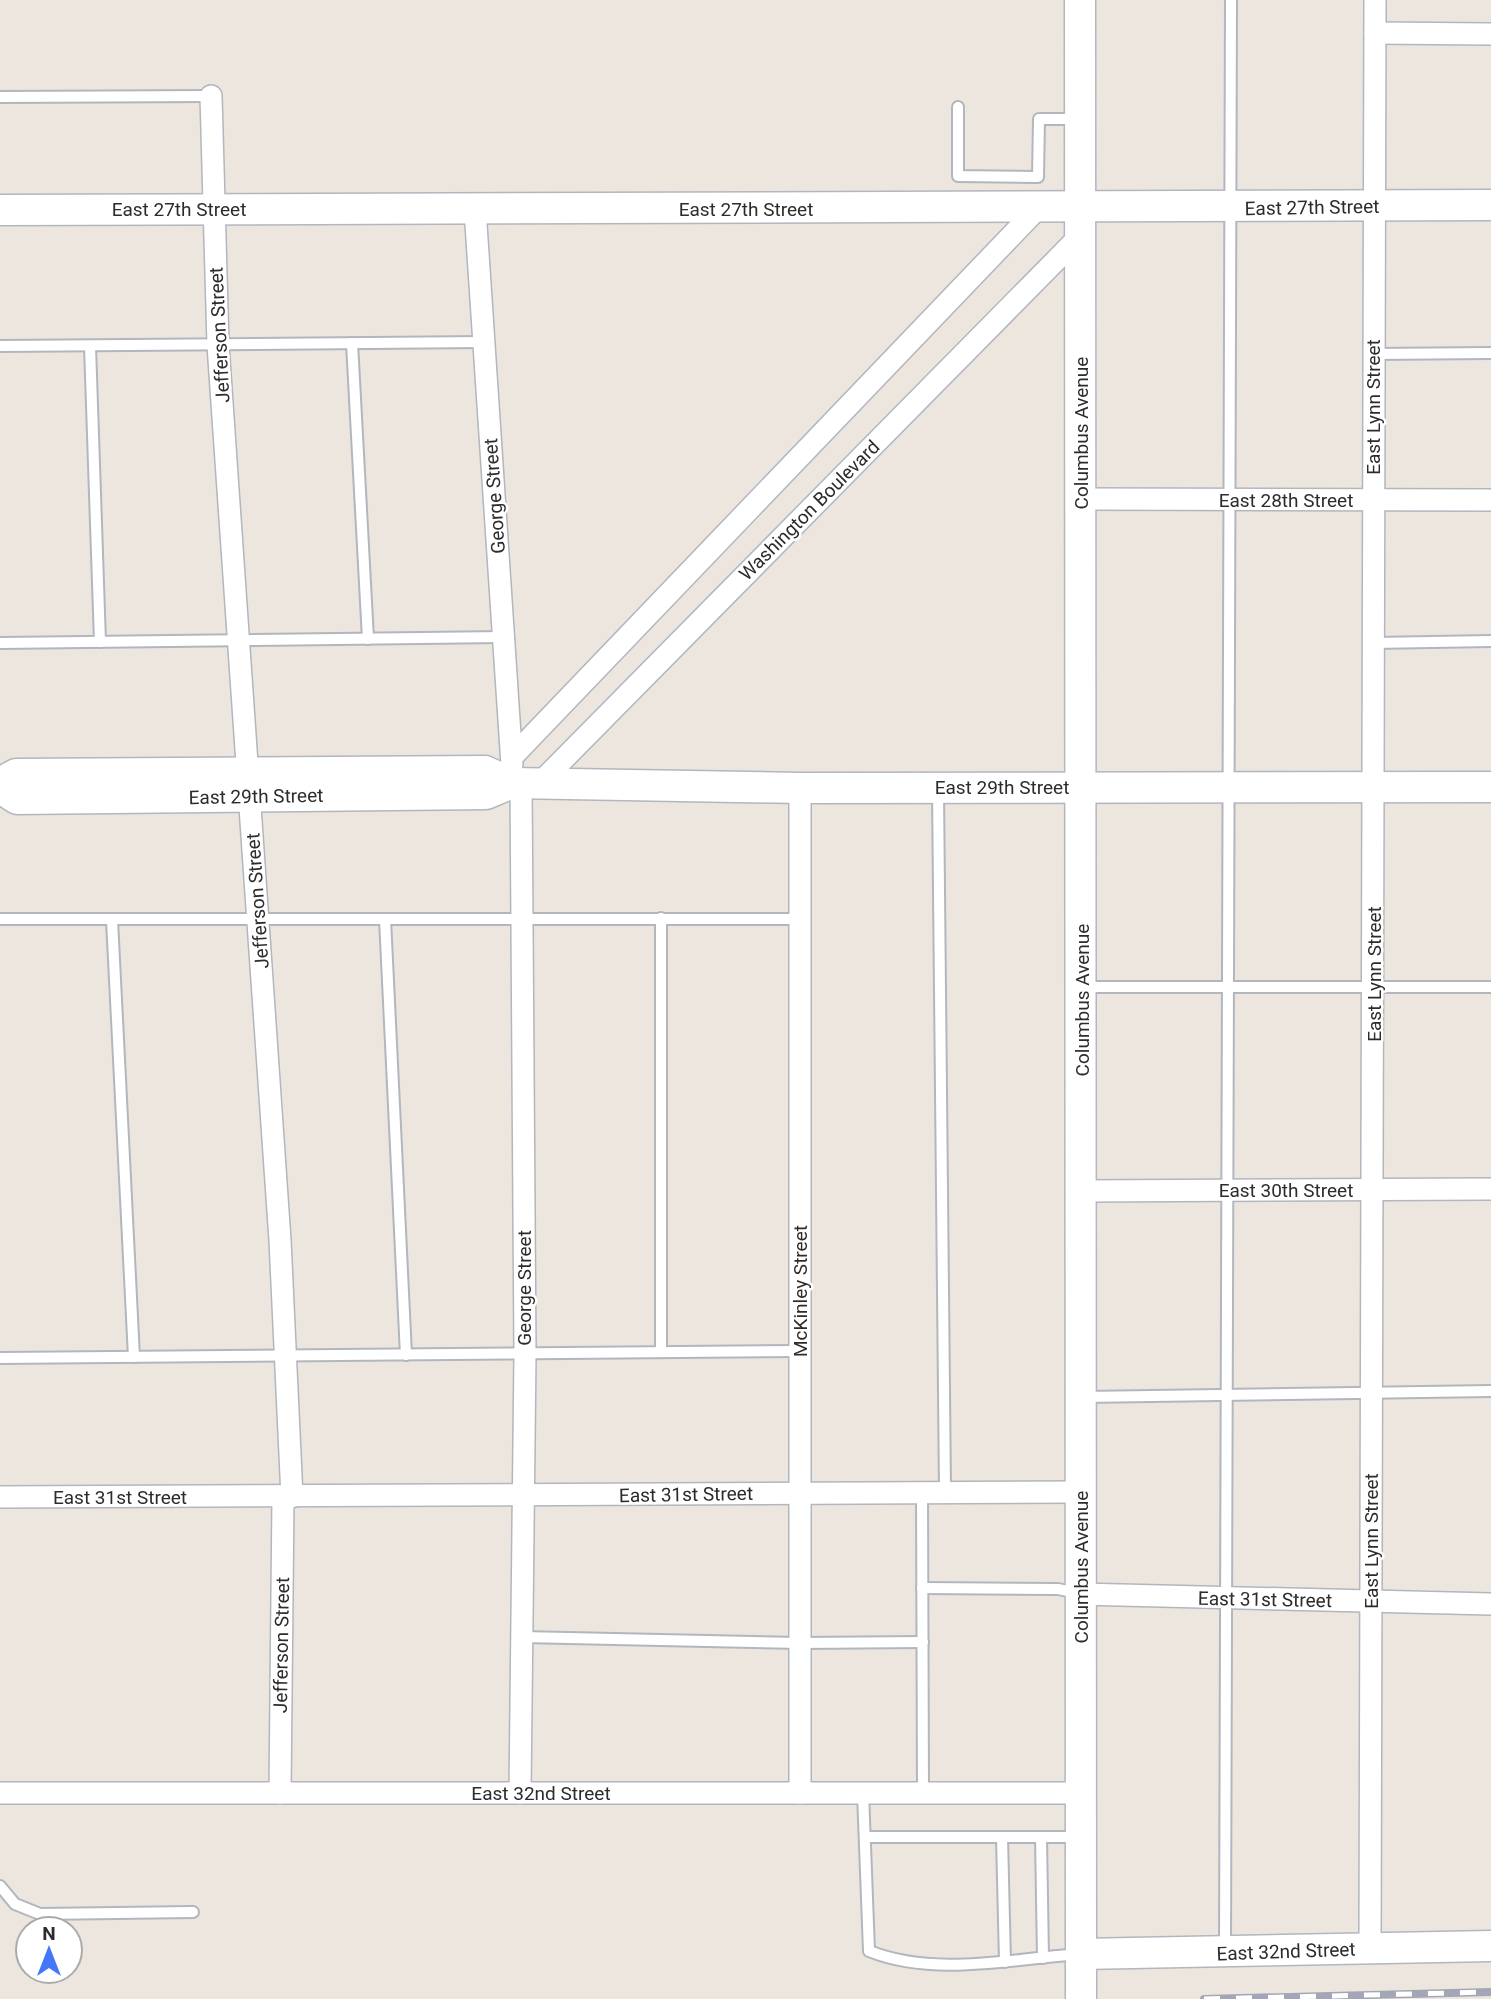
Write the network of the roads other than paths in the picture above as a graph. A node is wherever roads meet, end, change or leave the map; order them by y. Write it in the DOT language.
graph roads {
  1 [pos="1080,0"];
  2 [pos="1231,0"];
  3 [pos="1376,0"];
  4 [pos="1375,33"];
  5 [pos="1491,34"];
  6 [pos="211,96"];
  7 [pos="0,97"];
  8 [pos="958,107"];
  9 [pos="1080,119"];
  10 [pos="988,192"];
  11 [pos="1038,192"];
  12 [pos="1491,205"];
  13 [pos="1374,206"];
  14 [pos="1230,207"];
  15 [pos="214,209"];
  16 [pos="475,209"];
  17 [pos="0,210"];
  18 [pos="1080,222"];
  19 [pos="484,342"];
  20 [pos="352,343"];
  21 [pos="218,345"];
  22 [pos="0,346"];
  23 [pos="90,346"];
  24 [pos="1491,353"];
  25 [pos="1373,354"];
  26 [pos="1082,499"];
  27 [pos="1229,499"];
  28 [pos="1373,500"];
  29 [pos="1491,500"];
  30 [pos="504,637"];
  31 [pos="368,639"];
  32 [pos="241,640"];
  33 [pos="1491,641"];
  34 [pos="100,642"];
  35 [pos="0,643"];
  36 [pos="1373,643"];
  37 [pos="521,777"];
  38 [pos="0,783"];
  39 [pos="249,784"];
  40 [pos="1082,787"];
  41 [pos="1230,787"];
  42 [pos="1373,787"];
  43 [pos="1491,787"];
  44 [pos="0,788"];
  45 [pos="800,788"];
  46 [pos="937,788"];
  47 [pos="522,918"];
  48 [pos="662,918"];
  49 [pos="0,919"];
  50 [pos="385,919"];
  51 [pos="800,919"];
  52 [pos="112,920"];
  53 [pos="259,921"];
  54 [pos="1082,987"];
  55 [pos="1228,987"];
  56 [pos="1374,987"];
  57 [pos="1491,987"];
  58 [pos="1491,1189"];
  59 [pos="1227,1190"];
  60 [pos="1373,1190"];
  61 [pos="1081,1191"];
  62 [pos="800,1351"];
  63 [pos="662,1352"];
  64 [pos="525,1353"];
  65 [pos="406,1355"];
  66 [pos="285,1356"];
  67 [pos="134,1357"];
  68 [pos="0,1358"];
  69 [pos="1491,1391"];
  70 [pos="1227,1394"];
  71 [pos="1371,1394"];
  72 [pos="1081,1397"];
  73 [pos="922,1491"];
  74 [pos="945,1491"];
  75 [pos="1080,1492"];
  76 [pos="800,1493"];
  77 [pos="524,1496"];
  78 [pos="0,1497"];
  79 [pos="287,1497"];
  80 [pos="922,1588"];
  81 [pos="1080,1594"];
  82 [pos="1227,1597"];
  83 [pos="1371,1601"];
  84 [pos="1491,1604"];
  85 [pos="522,1637"];
  86 [pos="923,1642"];
  87 [pos="800,1643"];
  88 [pos="923,1792"];
  89 [pos="0,1793"];
  90 [pos="280,1793"];
  91 [pos="520,1793"];
  92 [pos="800,1793"];
  93 [pos="863,1793"];
  94 [pos="1082,1793"];
  95 [pos="865,1837"];
  96 [pos="1003,1837"];
  97 [pos="1041,1837"];
  98 [pos="1083,1837"];
  99 [pos="1003,1870"];
  100 [pos="1016,1870"];
  101 [pos="0,1886"];
  102 [pos="193,1912"];
  103 [pos="1491,1946"];
  104 [pos="1370,1948"];
  105 [pos="1225,1953"];
  106 [pos="1081,1954"];
  107 [pos="1043,1958"];
  108 [pos="1005,1962"];
  109 [pos="1081,1999"];
  1 -- 9 [label="street, Columbus Avenue"];
  2 -- 14 [label="lane"];
  3 -- 4 [label="street, East Lynn Street"];
  4 -- 5 [label="street"];
  4 -- 13 [label="street, East Lynn Street"];
  6 -- 7 [label="lane"];
  6 -- 15 [label="street, Jefferson Street"];
  8 -- 10 [label="lane"];
  9 -- 11 [label="lane"];
  9 -- 18 [label="street, Columbus Avenue"];
  10 -- 11 [label="street, East 27th Street"];
  10 -- 16 [label="street, East 27th Street"];
  11 -- 18 [label="street, East 27th Street"];
  11 -- 37 [label="street"];
  12 -- 13 [label="street, East 27th Street"];
  13 -- 14 [label="street, East 27th Street"];
  13 -- 25 [label="street, East Lynn Street"];
  14 -- 18 [label="street, East 27th Street"];
  14 -- 27 [label="lane"];
  15 -- 16 [label="street, East 27th Street"];
  15 -- 17 [label="street, East 27th Street"];
  15 -- 21 [label="street, Jefferson Street"];
  16 -- 19 [label="street, George Street"];
  18 -- 26 [label="street, Columbus Avenue"];
  18 -- 37 [label="street, Washington Boulevard"];
  19 -- 20 [label="lane"];
  19 -- 30 [label="street, George Street"];
  20 -- 21 [label="lane"];
  20 -- 31 [label="lane"];
  21 -- 23 [label="lane"];
  21 -- 32 [label="street, Jefferson Street"];
  22 -- 23 [label="lane"];
  23 -- 34 [label="lane"];
  24 -- 25 [label="lane"];
  25 -- 28 [label="street, East Lynn Street"];
  26 -- 27 [label="street, East 28th Street"];
  26 -- 40 [label="street, Columbus Avenue"];
  27 -- 28 [label="street, East 28th Street"];
  27 -- 41 [label="lane"];
  28 -- 29 [label="street, East 28th Street"];
  28 -- 36 [label="street, East Lynn Street"];
  30 -- 31 [label="lane"];
  30 -- 37 [label="street, George Street"];
  31 -- 32 [label="lane"];
  32 -- 34 [label="lane"];
  32 -- 39 [label="street, Jefferson Street"];
  33 -- 36 [label="lane"];
  34 -- 35 [label="lane"];
  36 -- 42 [label="street, East Lynn Street"];
  37 -- 39 [label="street, East 29th Street"];
  37 -- 45 [label="street, East 29th Street"];
  37 -- 47 [label="street, George Street"];
  38 -- 39 [label="street, East 29th Street"];
  39 -- 44 [label="street, East 29th Street"];
  39 -- 53 [label="street, Jefferson Street"];
  40 -- 41 [label="street, East 29th Street"];
  40 -- 46 [label="street, East 29th Street"];
  40 -- 54 [label="street, Columbus Avenue"];
  41 -- 42 [label="street, East 29th Street"];
  41 -- 55 [label="lane"];
  42 -- 43 [label="street, East 29th Street"];
  42 -- 56 [label="street, East Lynn Street"];
  45 -- 46 [label="street, East 29th Street"];
  45 -- 51 [label="street, McKinley Street"];
  46 -- 74 [label="lane"];
  47 -- 48 [label="lane"];
  47 -- 50 [label="lane"];
  47 -- 64 [label="street, George Street"];
  48 -- 51 [label="lane"];
  48 -- 63 [label="lane"];
  49 -- 52 [label="lane"];
  50 -- 53 [label="lane"];
  50 -- 65 [label="lane"];
  51 -- 62 [label="street, McKinley Street"];
  52 -- 53 [label="lane"];
  52 -- 67 [label="lane"];
  53 -- 66 [label="street, Jefferson Street"];
  54 -- 55 [label="lane"];
  54 -- 61 [label="street, Columbus Avenue"];
  55 -- 56 [label="lane"];
  55 -- 59 [label="lane"];
  56 -- 57 [label="lane"];
  56 -- 60 [label="street, East Lynn Street"];
  58 -- 60 [label="street, East 30th Street"];
  59 -- 60 [label="street, East 30th Street"];
  59 -- 61 [label="street, East 30th Street"];
  59 -- 70 [label="lane"];
  60 -- 71 [label="street, East Lynn Street"];
  61 -- 72 [label="street, Columbus Avenue"];
  62 -- 63 [label="lane"];
  62 -- 76 [label="street, McKinley Street"];
  63 -- 64 [label="lane"];
  64 -- 65 [label="lane"];
  64 -- 77 [label="street, George Street"];
  65 -- 66 [label="lane"];
  66 -- 67 [label="lane"];
  66 -- 79 [label="street, Jefferson Street"];
  67 -- 68 [label="lane"];
  69 -- 71 [label="lane"];
  70 -- 71 [label="lane"];
  70 -- 72 [label="lane"];
  70 -- 82 [label="lane"];
  71 -- 83 [label="street, East Lynn Street"];
  72 -- 75 [label="street, Columbus Avenue"];
  73 -- 74 [label="street, East 31st Street"];
  73 -- 76 [label="street, East 31st Street"];
  73 -- 80 [label="lane"];
  74 -- 75 [label="street, East 31st Street"];
  75 -- 81 [label="street, Columbus Avenue"];
  76 -- 77 [label="street, East 31st Street"];
  76 -- 87 [label="street, McKinley Street"];
  77 -- 79 [label="street, East 31st Street"];
  77 -- 85 [label="street, George Street"];
  78 -- 79 [label="street, East 31st Street"];
  79 -- 90 [label="street, Jefferson Street"];
  80 -- 81 [label="lane"];
  80 -- 86 [label="lane"];
  81 -- 82 [label="street, East 31st Street"];
  81 -- 94 [label="street, Columbus Avenue"];
  82 -- 83 [label="street, East 31st Street"];
  82 -- 105 [label="lane"];
  83 -- 84 [label="street, East 31st Street"];
  83 -- 104 [label="street, East Lynn Street"];
  85 -- 87 [label="lane"];
  85 -- 91 [label="street, George Street"];
  86 -- 87 [label="lane"];
  86 -- 88 [label="lane"];
  87 -- 92 [label="street, McKinley Street"];
  88 -- 93 [label="street, East 32nd Street"];
  88 -- 94 [label="street, East 32nd Street"];
  89 -- 90 [label="street, East 32nd Street"];
  90 -- 91 [label="street, East 32nd Street"];
  91 -- 92 [label="street, East 32nd Street"];
  92 -- 93 [label="street, East 32nd Street"];
  93 -- 95 [label="lane"];
  94 -- 98 [label="street, Columbus Avenue"];
  95 -- 96 [label="lane"];
  95 -- 108 [label="lane"];
  96 -- 97 [label="lane"];
  96 -- 99 [label="lane"];
  97 -- 98 [label="lane"];
  97 -- 107 [label="lane"];
  98 -- 106 [label="street, Columbus Avenue"];
  99 -- 100 [label="lane"];
  99 -- 108 [label="lane"];
  101 -- 102 [label="lane"];
  103 -- 104 [label="street, East 32nd Street"];
  104 -- 105 [label="street, East 32nd Street"];
  105 -- 106 [label="street, East 32nd Street"];
  106 -- 107 [label="lane"];
  106 -- 109 [label="street, Columbus Avenue"];
  107 -- 108 [label="lane"];
}
